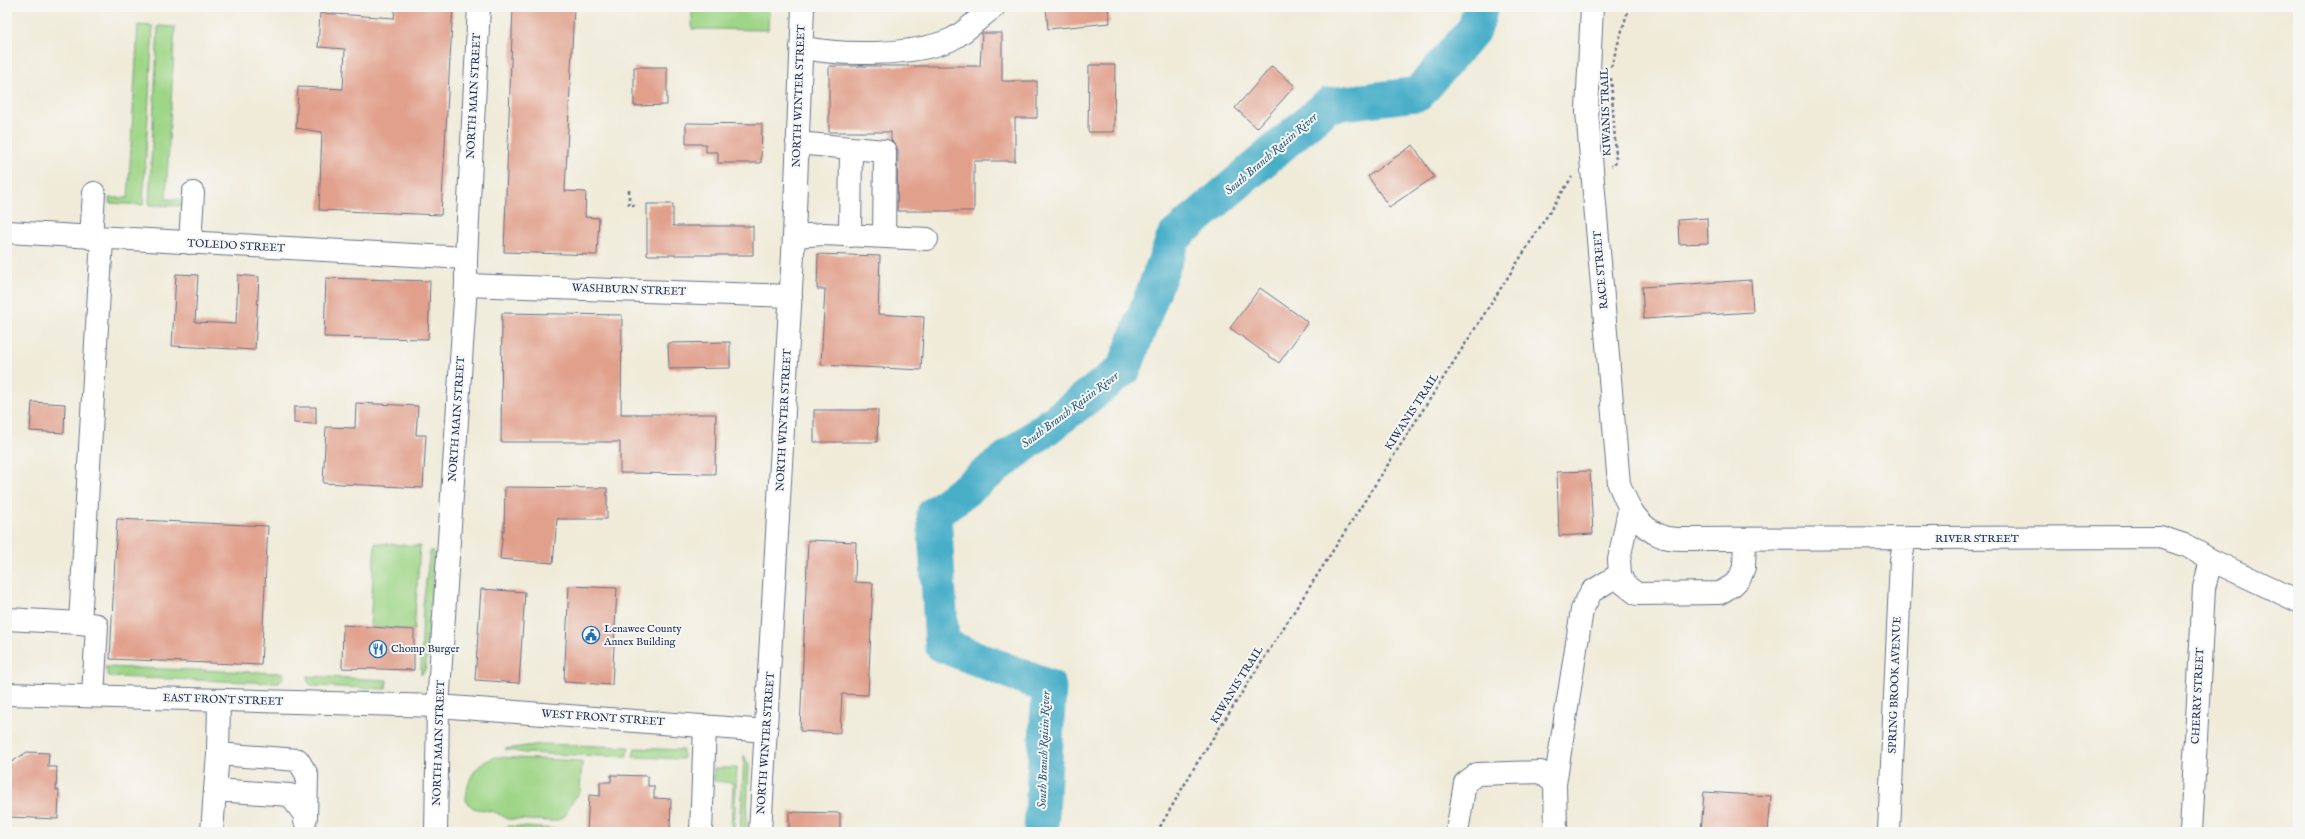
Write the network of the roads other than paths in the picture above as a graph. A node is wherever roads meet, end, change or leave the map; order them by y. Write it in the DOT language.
graph roads {
  1 [pos="479,7"];
  2 [pos="802,7"];
  3 [pos="994,7"];
  4 [pos="1592,7"];
  5 [pos="801,47"];
  6 [pos="797,143"];
  7 [pos="851,148"];
  8 [pos="193,193"];
  9 [pos="94,194"];
  10 [pos="7,232"];
  11 [pos="794,236"];
  12 [pos="850,236"];
  13 [pos="884,237"];
  14 [pos="97,238"];
  15 [pos="927,239"];
  16 [pos="190,243"];
  17 [pos="466,258"];
  18 [pos="466,285"];
  19 [pos="791,296"];
  20 [pos="1629,510"];
  21 [pos="1644,526"];
  22 [pos="1905,539"];
  23 [pos="1745,540"];
  24 [pos="2211,560"];
  25 [pos="1620,574"];
  26 [pos="2298,601"];
  27 [pos="7,620"];
  28 [pos="80,623"];
  29 [pos="7,694"];
  30 [pos="92,696"];
  31 [pos="219,700"];
  32 [pos="438,706"];
  33 [pos="705,726"];
  34 [pos="767,731"];
  35 [pos="218,754"];
  36 [pos="1555,784"];
  37 [pos="215,790"];
  38 [pos="305,825"];
  39 [pos="212,832"];
  40 [pos="436,832"];
  41 [pos="701,832"];
  42 [pos="760,832"];
  43 [pos="1457,832"];
  44 [pos="1556,832"];
  45 [pos="1889,832"];
  46 [pos="2191,832"];
  1 -- 17 [label="street, NORTH MAIN STREET"];
  2 -- 5 [label="street, NORTH WINTER STREET"];
  3 -- 5 [label="street"];
  4 -- 20 [label="street, RACE STREET"];
  5 -- 6 [label="street, NORTH WINTER STREET"];
  6 -- 7 [label="street"];
  6 -- 11 [label="street, NORTH WINTER STREET"];
  7 -- 12 [label="street"];
  7 -- 13 [label="street"];
  8 -- 16 [label="street"];
  9 -- 14 [label="street"];
  10 -- 14 [label="street, TOLEDO STREET"];
  11 -- 12 [label="street"];
  11 -- 19 [label="street, NORTH WINTER STREET"];
  12 -- 13 [label="street"];
  13 -- 15 [label="street"];
  14 -- 16 [label="street, TOLEDO STREET"];
  14 -- 28 [label="street"];
  16 -- 17 [label="street, TOLEDO STREET"];
  17 -- 18 [label="street, NORTH MAIN STREET"];
  18 -- 19 [label="street, WASHBURN STREET"];
  18 -- 32 [label="street, NORTH MAIN STREET"];
  19 -- 34 [label="street, NORTH WINTER STREET"];
  20 -- 21 [label="street, RACE STREET"];
  20 -- 25 [label="street"];
  21 -- 23 [label="street, RIVER STREET"];
  22 -- 23 [label="street, RIVER STREET"];
  22 -- 24 [label="street, RIVER STREET"];
  22 -- 45 [label="street, SPRING BROOK AVENUE"];
  23 -- 25 [label="street"];
  24 -- 26 [label="street, RIVER STREET"];
  24 -- 46 [label="street, CHERRY STREET"];
  25 -- 36 [label="street"];
  27 -- 28 [label="street"];
  28 -- 30 [label="street"];
  29 -- 30 [label="street, EAST FRONT STREET"];
  30 -- 31 [label="street, EAST FRONT STREET"];
  31 -- 32 [label="street, EAST FRONT STREET"];
  31 -- 35 [label="street"];
  32 -- 33 [label="street, WEST FRONT STREET"];
  32 -- 40 [label="street, NORTH MAIN STREET"];
  33 -- 34 [label="street, WEST FRONT STREET"];
  33 -- 41 [label="street"];
  34 -- 42 [label="street, NORTH WINTER STREET"];
  35 -- 37 [label="street"];
  35 -- 38 [label="street"];
  36 -- 43 [label="street"];
  36 -- 44 [label="street"];
  37 -- 38 [label="street"];
  37 -- 39 [label="street"];
}
